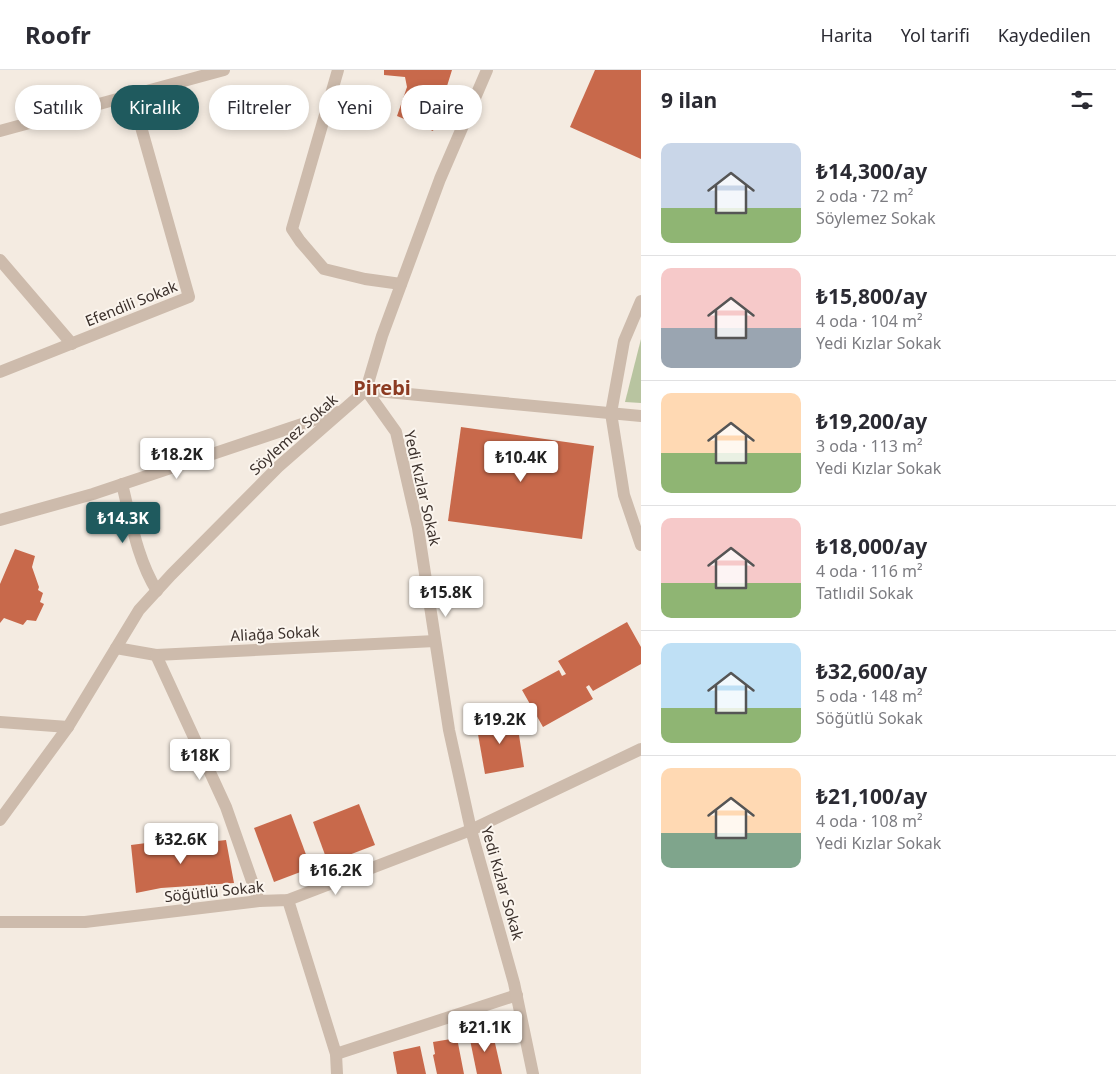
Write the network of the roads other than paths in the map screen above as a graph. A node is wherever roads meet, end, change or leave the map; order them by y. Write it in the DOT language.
graph roads {
  1 [pos="224,70"];
  2 [pos="338,70"];
  3 [pos="487,70"];
  4 [pos="169,85"];
  5 [pos="111,101"];
  6 [pos="142,130"];
  7 [pos="0,131"];
  8 [pos="0,260"];
  9 [pos="401,284"];
  10 [pos="639,310"];
  11 [pos="72,344"];
  12 [pos="0,372"];
  13 [pos="366,390"];
  14 [pos="344,409"];
  15 [pos="611,413"];
  16 [pos="641,416"];
  17 [pos="122,484"];
  18 [pos="0,520"];
  19 [pos="641,545"];
  20 [pos="157,591"];
  21 [pos="435,641"];
  22 [pos="116,648"];
  23 [pos="156,655"];
  24 [pos="0,722"];
  25 [pos="68,727"];
  26 [pos="641,748"];
  27 [pos="0,820"];
  28 [pos="471,830"];
  29 [pos="288,900"];
  30 [pos="259,901"];
  31 [pos="0,922"];
  32 [pos="516,995"];
  33 [pos="336,1054"];
  34 [pos="337,1074"];
  35 [pos="533,1074"];
  1 -- 4 [label="street"];
  2 -- 9 [label="street"];
  3 -- 9 [label="street"];
  5 -- 7 [label="street"];
  6 -- 11 [label="street, Efendili Sokak"];
  8 -- 11 [label="street"];
  9 -- 13 [label="street"];
  10 -- 15 [label="street"];
  11 -- 12 [label="street, Efendili Sokak"];
  13 -- 14 [label="street, Söylemez Sokak"];
  13 -- 15 [label="street"];
  13 -- 21 [label="street, Yedi Kızlar Sokak"];
  14 -- 17 [label="street"];
  14 -- 20 [label="street, Söylemez Sokak"];
  15 -- 16 [label="street"];
  15 -- 19 [label="street"];
  17 -- 18 [label="street"];
  17 -- 20 [label="street"];
  20 -- 22 [label="street, Söylemez Sokak"];
  21 -- 23 [label="street, Aliağa Sokak"];
  21 -- 28 [label="street, Yedi Kızlar Sokak"];
  22 -- 23 [label="street, Aliağa Sokak"];
  22 -- 25 [label="street, Söylemez Sokak"];
  23 -- 30 [label="street"];
  24 -- 25 [label="street"];
  25 -- 27 [label="street, Söylemez Sokak"];
  26 -- 28 [label="street, Söğütlü Sokak"];
  28 -- 29 [label="street, Söğütlü Sokak"];
  28 -- 32 [label="street, Yedi Kızlar Sokak"];
  29 -- 30 [label="street, Söğütlü Sokak"];
  29 -- 33 [label="street"];
  30 -- 31 [label="street, Söğütlü Sokak"];
  32 -- 33 [label="street"];
  32 -- 35 [label="street, Yedi Kızlar Sokak"];
  33 -- 34 [label="street"];
}
